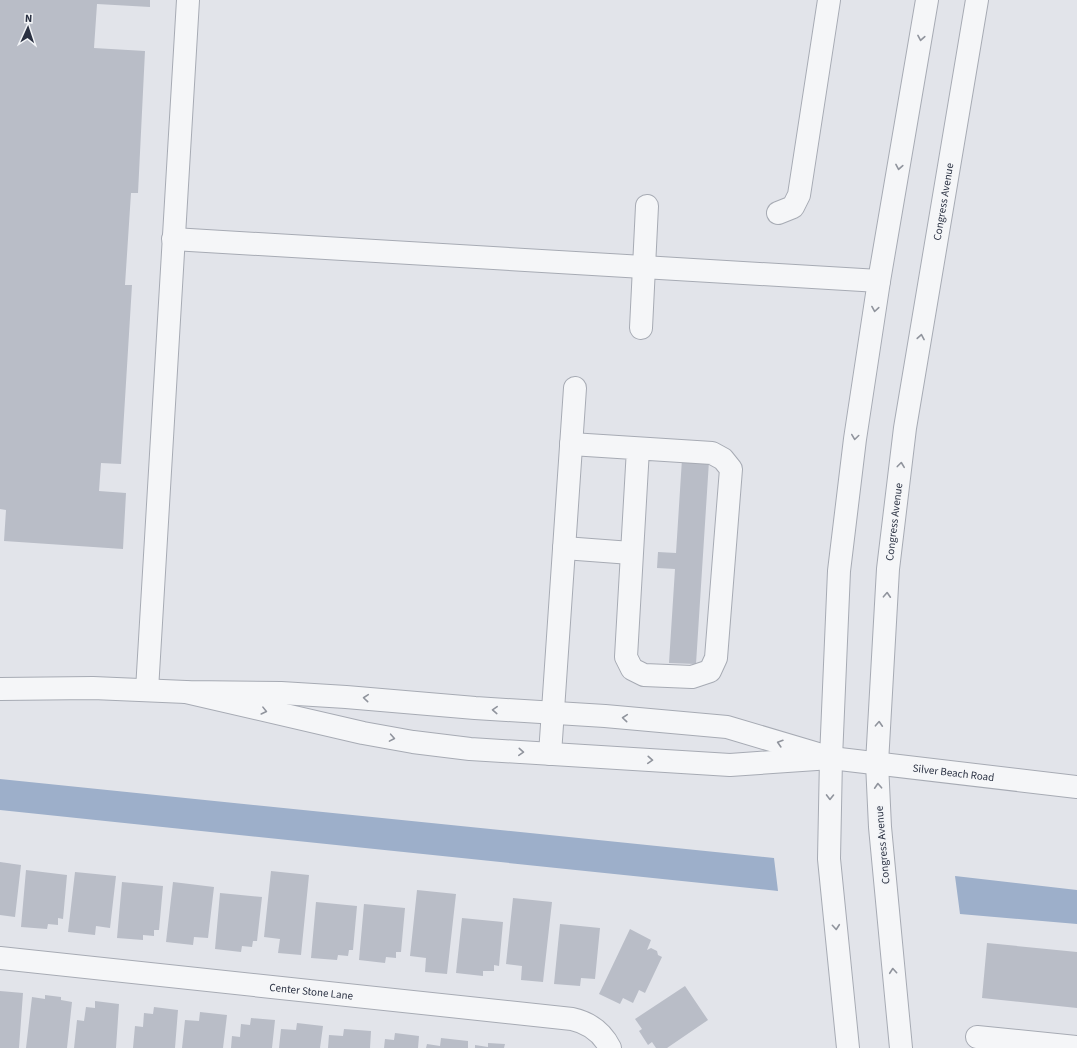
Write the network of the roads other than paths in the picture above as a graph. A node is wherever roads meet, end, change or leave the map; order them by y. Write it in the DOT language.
graph roads {
  1 [pos="188,0"];
  2 [pos="829,0"];
  3 [pos="927,0"];
  4 [pos="977,0"];
  5 [pos="647,206"];
  6 [pos="778,213"];
  7 [pos="173,239"];
  8 [pos="644,267"];
  9 [pos="879,281"];
  10 [pos="641,328"];
  11 [pos="575,388"];
  12 [pos="571,444"];
  13 [pos="638,449"];
  14 [pos="564,548"];
  15 [pos="631,553"];
  16 [pos="0,689"];
  17 [pos="147,690"];
  18 [pos="186,692"];
  19 [pos="552,713"];
  20 [pos="550,754"];
  21 [pos="831,758"];
  22 [pos="877,763"];
  23 [pos="1077,787"];
  24 [pos="0,958"];
  25 [pos="977,1037"];
  26 [pos="1077,1046"];
  27 [pos="610,1048"];
  28 [pos="848,1048"];
  29 [pos="901,1048"];
  1 -- 7 [label="street"];
  2 -- 6 [label="street"];
  3 -- 9 [label="street, one-way"];
  22 -- 4 [label="street, Congress Avenue, one-way"];
  5 -- 8 [label="street"];
  7 -- 8 [label="street"];
  7 -- 17 [label="street"];
  8 -- 9 [label="street"];
  8 -- 10 [label="street"];
  9 -- 21 [label="street, one-way"];
  11 -- 12 [label="street"];
  12 -- 13 [label="street"];
  12 -- 14 [label="street"];
  13 -- 15 [label="street"];
  13 -- 15 [label="street"];
  14 -- 15 [label="street"];
  14 -- 19 [label="street"];
  16 -- 17 [label="street"];
  17 -- 18 [label="street"];
  19 -- 18 [label="street, one-way"];
  18 -- 20 [label="street, one-way"];
  19 -- 20 [label="street"];
  21 -- 19 [label="street, one-way"];
  20 -- 21 [label="street, one-way"];
  21 -- 22 [label="street, Silver Beach Road"];
  21 -- 28 [label="street, one-way"];
  22 -- 23 [label="street, Silver Beach Road"];
  29 -- 22 [label="street, Congress Avenue, one-way"];
  24 -- 27 [label="street, Center Stone Lane"];
  25 -- 26 [label="street"];
}
